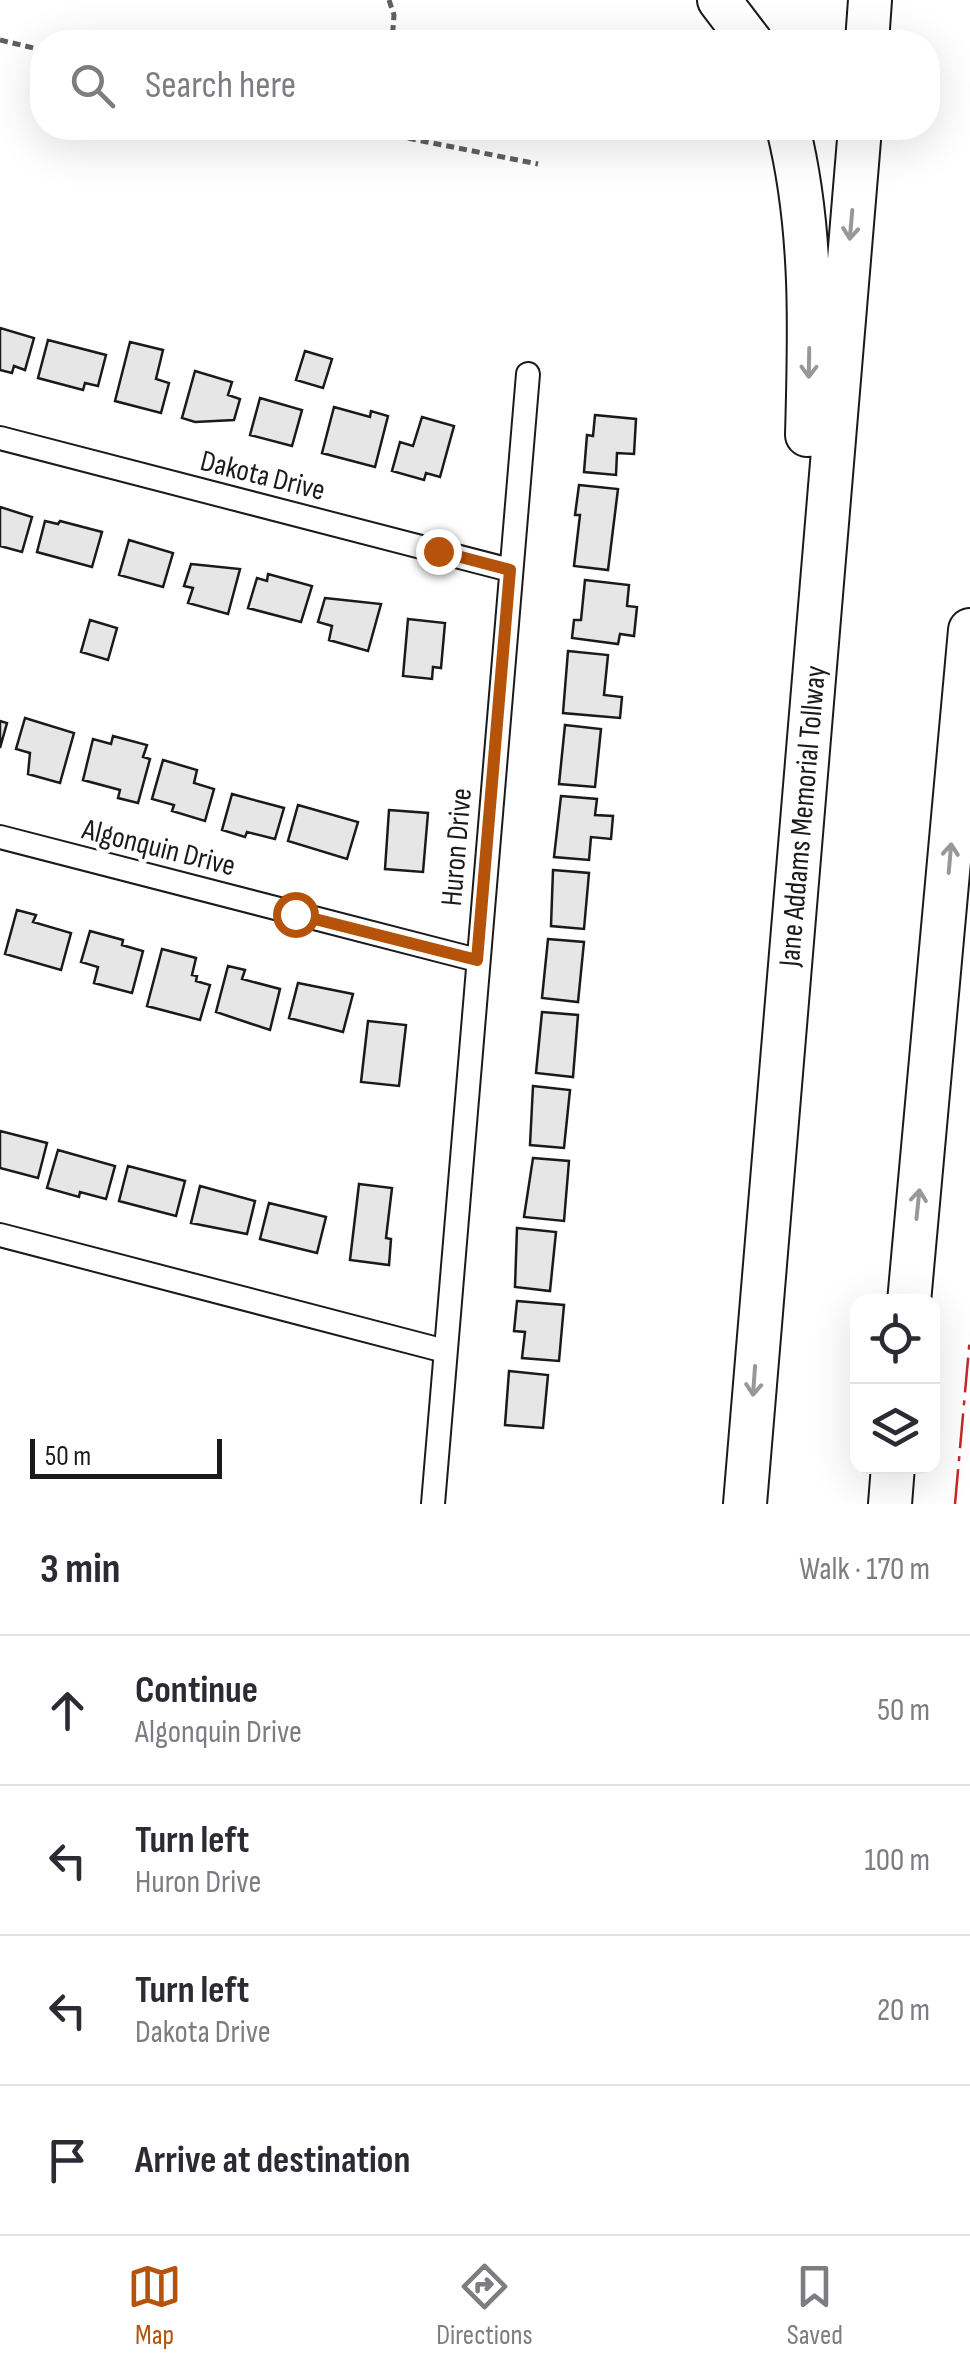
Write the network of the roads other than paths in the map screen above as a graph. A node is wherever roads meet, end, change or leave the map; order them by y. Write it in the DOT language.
graph roads {
  1 [pos="719,0"];
  2 [pos="870,0"];
  3 [pos="742,30"];
  4 [pos="868,30"];
  5 [pos="790,140"];
  6 [pos="859,140"];
  7 [pos="528,374"];
  8 [pos="0,438"];
  9 [pos="510,570"];
  10 [pos="970,630"];
  11 [pos="0,838"];
  12 [pos="970,905"];
  13 [pos="477,960"];
  14 [pos="929,1094"];
  15 [pos="0,1235"];
  16 [pos="762,1284"];
  17 [pos="910,1294"];
  18 [pos="445,1351"];
  19 [pos="892,1474"];
  20 [pos="433,1504"];
  21 [pos="745,1504"];
  22 [pos="890,1504"];
  1 -- 3 [label="highway"];
  2 -- 4 [label="highway"];
  5 -- 16 [label="highway, one-way"];
  6 -- 16 [label="highway, Jane Addams Memorial Tollway, one-way"];
  7 -- 9 [label="street, Huron Drive"];
  8 -- 9 [label="street, Dakota Drive"];
  9 -- 13 [label="street, Huron Drive"];
  14 -- 10 [label="highway, one-way"];
  11 -- 13 [label="street, Algonquin Drive"];
  12 -- 14 [label="highway"];
  13 -- 18 [label="street, Huron Drive"];
  17 -- 14 [label="highway, one-way"];
  15 -- 18 [label="street"];
  16 -- 21 [label="highway, Jane Addams Memorial Tollway, one-way"];
  18 -- 20 [label="street, Huron Drive"];
  19 -- 22 [label="highway"];
}
